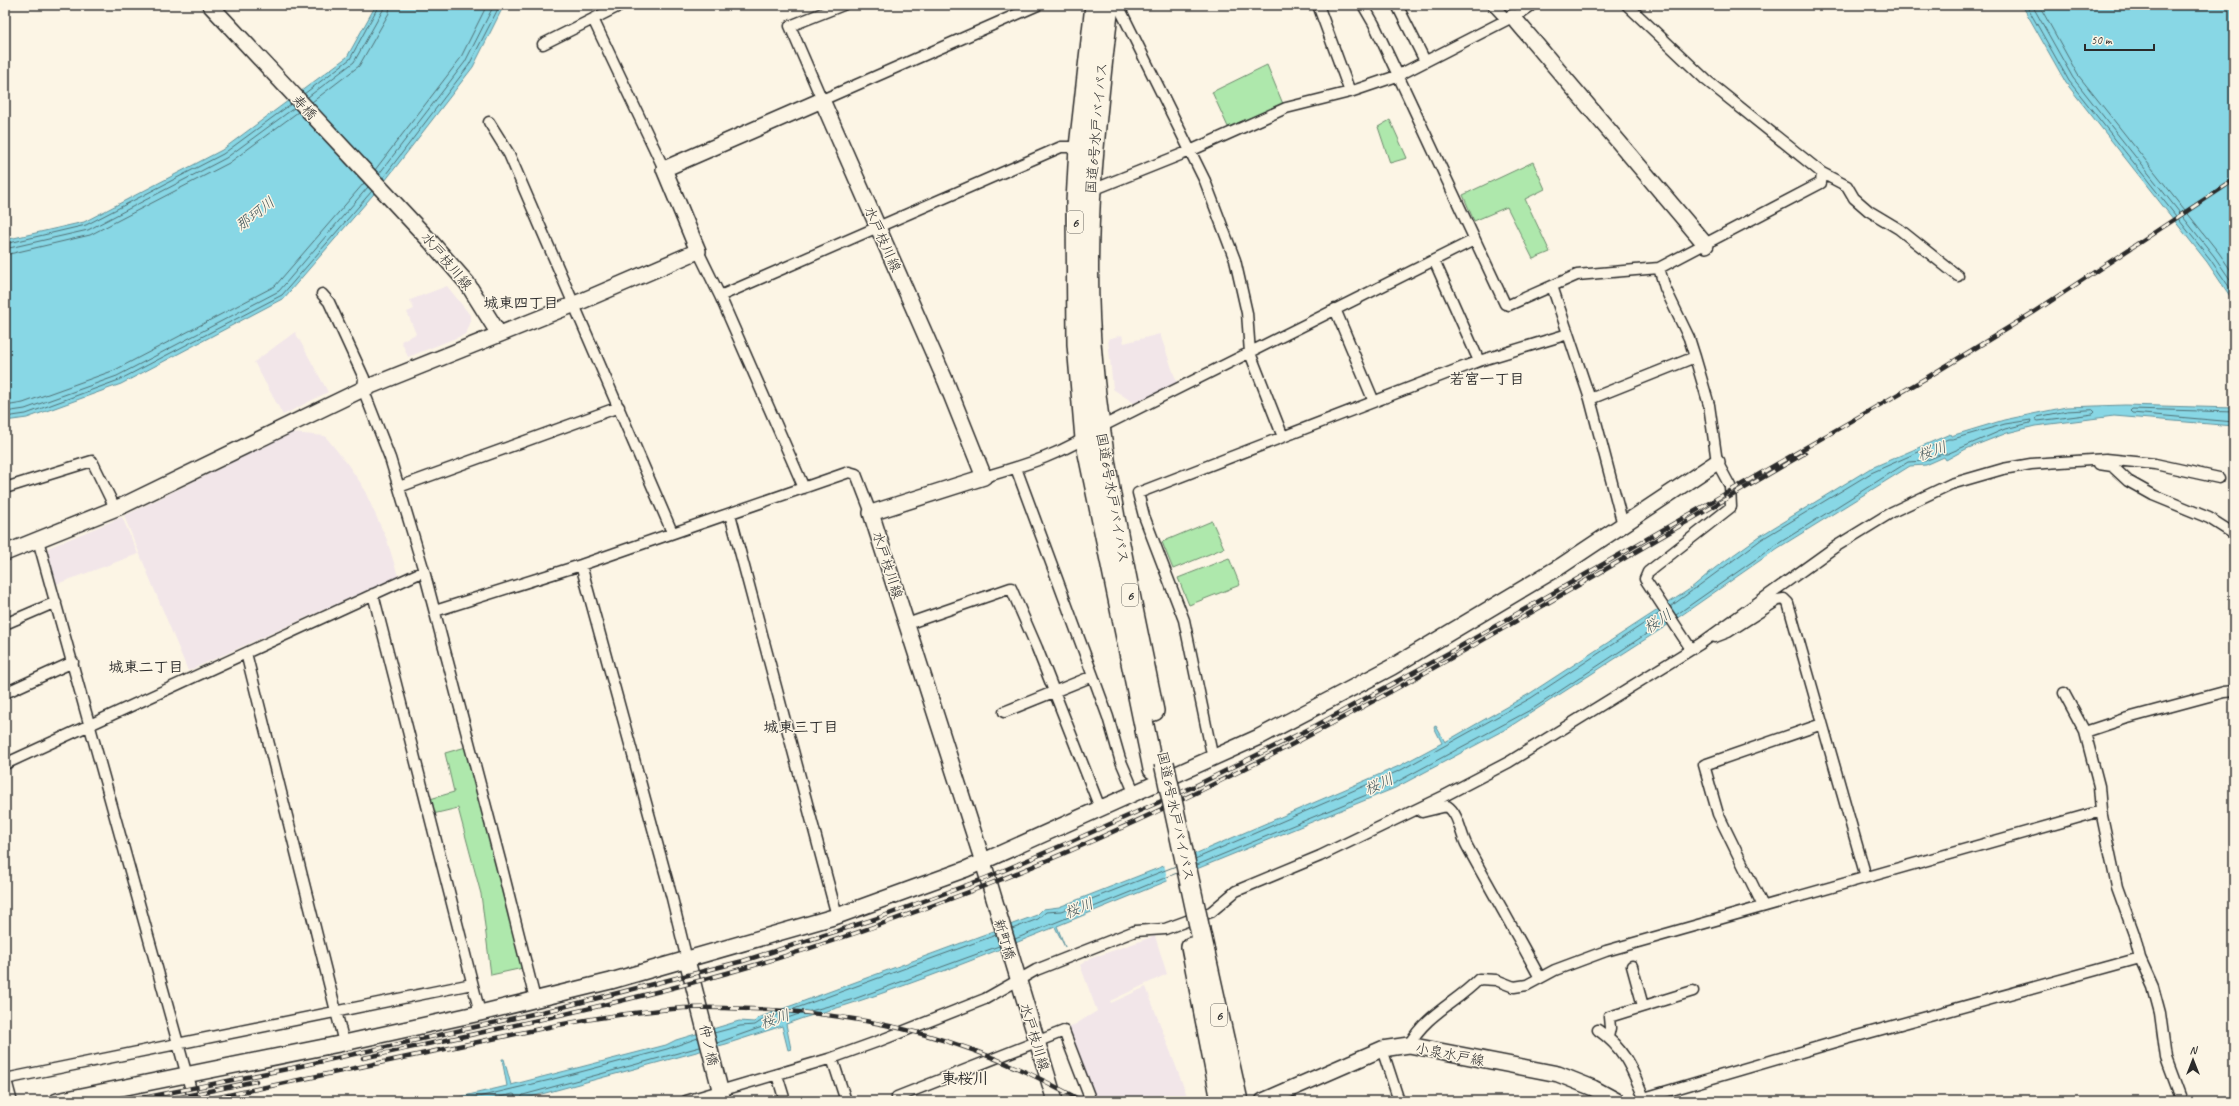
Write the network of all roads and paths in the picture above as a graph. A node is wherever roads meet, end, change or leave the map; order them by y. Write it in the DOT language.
graph roads {
  1 [pos="210,5"];
  2 [pos="621,5"];
  3 [pos="843,5"];
  4 [pos="1038,5"];
  5 [pos="1095,5"];
  6 [pos="1109,5"];
  7 [pos="1118,5"];
  8 [pos="1318,5"];
  9 [pos="1363,5"];
  10 [pos="1397,5"];
  11 [pos="1493,5"];
  12 [pos="1532,5"];
  13 [pos="1627,5"];
  14 [pos="1509,18"];
  15 [pos="594,19"];
  16 [pos="542,44"];
  17 [pos="1425,61"];
  18 [pos="1397,76"];
  19 [pos="1350,92"];
  20 [pos="822,100"];
  21 [pos="489,122"];
  22 [pos="1079,147"];
  23 [pos="1190,151"];
  24 [pos="664,169"];
  25 [pos="1822,173"];
  26 [pos="1090,191"];
  27 [pos="401,210"];
  28 [pos="878,227"];
  29 [pos="1474,240"];
  30 [pos="1706,245"];
  31 [pos="698,251"];
  32 [pos="1434,260"];
  33 [pos="1659,268"];
  34 [pos="1958,276"];
  35 [pos="1552,286"];
  36 [pos="322,294"];
  37 [pos="720,296"];
  38 [pos="575,304"];
  39 [pos="1335,309"];
  40 [pos="499,334"];
  41 [pos="1568,334"];
  42 [pos="1250,353"];
  43 [pos="1695,357"];
  44 [pos="1479,360"];
  45 [pos="363,389"];
  46 [pos="1372,397"];
  47 [pos="1590,399"];
  48 [pos="619,407"];
  49 [pos="1101,427"];
  50 [pos="1283,437"];
  51 [pos="1085,439"];
  52 [pos="2079,460"];
  53 [pos="1717,462"];
  54 [pos="1016,468"];
  55 [pos="984,477"];
  56 [pos="2219,478"];
  57 [pos="399,487"];
  58 [pos="5,488"];
  59 [pos="804,488"];
  60 [pos="115,508"];
  61 [pos="730,514"];
  62 [pos="871,514"];
  63 [pos="1623,525"];
  64 [pos="672,532"];
  65 [pos="2234,534"];
  66 [pos="38,540"];
  67 [pos="5,553"];
  68 [pos="581,565"];
  69 [pos="424,571"];
  70 [pos="373,594"];
  71 [pos="56,602"];
  72 [pos="435,610"];
  73 [pos="5,624"];
  74 [pos="907,624"];
  75 [pos="1692,646"];
  76 [pos="246,653"];
  77 [pos="73,662"];
  78 [pos="1093,676"];
  79 [pos="1055,691"];
  80 [pos="2234,691"];
  81 [pos="5,693"];
  82 [pos="2064,693"];
  83 [pos="1004,712"];
  84 [pos="90,724"];
  85 [pos="1822,724"];
  86 [pos="2085,732"];
  87 [pos="1213,759"];
  88 [pos="5,764"];
  89 [pos="1158,766"];
  90 [pos="1134,792"];
  91 [pos="1100,808"];
  92 [pos="2101,811"];
  93 [pos="1408,814"];
  94 [pos="983,862"];
  95 [pos="1866,877"];
  96 [pos="995,906"];
  97 [pos="1763,906"];
  98 [pos="837,916"];
  99 [pos="1194,932"];
  100 [pos="2140,958"];
  101 [pos="687,960"];
  102 [pos="1632,966"];
  103 [pos="1016,976"];
  104 [pos="1540,978"];
  105 [pos="472,984"];
  106 [pos="1693,991"];
  107 [pos="535,999"];
  108 [pos="1643,1006"];
  109 [pos="337,1011"];
  110 [pos="480,1013"];
  111 [pos="1598,1030"];
  112 [pos="1608,1037"];
  113 [pos="1036,1041"];
  114 [pos="344,1043"];
  115 [pos="178,1044"];
  116 [pos="1409,1045"];
  117 [pos="1382,1049"];
  118 [pos="832,1058"];
  119 [pos="187,1075"];
  120 [pos="777,1075"];
  121 [pos="5,1079"];
  122 [pos="5,1086"];
  123 [pos="720,1089"];
  124 [pos="1643,1099"];
  125 [pos="9,1101"];
  126 [pos="57,1101"];
  127 [pos="194,1101"];
  128 [pos="686,1101"];
  129 [pos="785,1101"];
  130 [pos="846,1101"];
  131 [pos="898,1101"];
  132 [pos="1055,1101"];
  133 [pos="1091,1101"];
  134 [pos="1221,1101"];
  135 [pos="1238,1101"];
  136 [pos="1263,1101"];
  137 [pos="1398,1101"];
  138 [pos="1617,1101"];
  139 [pos="2182,1101"];
  1 -- 27 [label="street, 寿橋"];
  2 -- 15 [label="street"];
  3 -- 20 [label="street"];
  4 -- 20 [label="street"];
  5 -- 22 [label="highway, 国道6号水戸バイパス / 6"];
  6 -- 26 [label="highway, 国道6号水戸バイパス / 6"];
  7 -- 23 [label="street"];
  8 -- 19 [label="street"];
  9 -- 18 [label="street"];
  10 -- 17 [label="street"];
  11 -- 14 [label="street"];
  12 -- 14 [label="street"];
  13 -- 25 [label="street"];
  14 -- 17 [label="street"];
  14 -- 30 [label="street"];
  15 -- 16 [label="street"];
  15 -- 24 [label="street"];
  17 -- 18 [label="street"];
  18 -- 19 [label="street"];
  18 -- 29 [label="street"];
  19 -- 23 [label="street"];
  20 -- 24 [label="street"];
  20 -- 28 [label="street, 水戸枝川線"];
  21 -- 38 [label="street"];
  22 -- 28 [label="street"];
  22 -- 51 [label="highway, 国道6号水戸バイパス / 6"];
  23 -- 26 [label="street"];
  23 -- 42 [label="street"];
  24 -- 31 [label="street"];
  25 -- 30 [label="street"];
  25 -- 34 [label="street"];
  26 -- 49 [label="highway, 国道6号水戸バイパス / 6"];
  27 -- 40 [label="street, 水戸枝川線"];
  28 -- 37 [label="street"];
  28 -- 55 [label="street, 水戸枝川線"];
  29 -- 32 [label="street"];
  29 -- 35 [label="street"];
  30 -- 33 [label="street"];
  31 -- 37 [label="street"];
  31 -- 38 [label="street"];
  32 -- 39 [label="street"];
  32 -- 44 [label="street"];
  33 -- 35 [label="street"];
  33 -- 43 [label="street"];
  35 -- 41 [label="street"];
  36 -- 45 [label="street"];
  37 -- 59 [label="street"];
  38 -- 40 [label="street"];
  38 -- 48 [label="street"];
  39 -- 42 [label="street"];
  39 -- 46 [label="street"];
  40 -- 45 [label="street"];
  41 -- 44 [label="street"];
  41 -- 47 [label="street"];
  42 -- 49 [label="street"];
  42 -- 50 [label="street"];
  43 -- 47 [label="street"];
  43 -- 53 [label="street"];
  44 -- 50 [label="street"];
  45 -- 57 [label="street"];
  45 -- 60 [label="street"];
  47 -- 63 [label="street"];
  48 -- 57 [label="street"];
  48 -- 64 [label="street"];
  49 -- 51 [label="street"];
  49 -- 89 [label="highway, 国道6号水戸バイパス / 6"];
  50 -- 87 [label="street"];
  51 -- 54 [label="street"];
  51 -- 89 [label="highway, 国道6号水戸バイパス / 6"];
  52 -- 56 [label="street"];
  52 -- 65 [label="street"];
  52 -- 75 [label="street"];
  53 -- 63 [label="street"];
  53 -- 75 [label="street"];
  54 -- 55 [label="street"];
  54 -- 78 [label="street"];
  55 -- 62 [label="street, 水戸枝川線"];
  57 -- 69 [label="street"];
  58 -- 60 [label="street"];
  59 -- 61 [label="street"];
  59 -- 62 [label="street"];
  60 -- 66 [label="street"];
  61 -- 64 [label="street"];
  61 -- 98 [label="street"];
  62 -- 74 [label="street, 水戸枝川線"];
  63 -- 87 [label="street"];
  64 -- 68 [label="street"];
  66 -- 67 [label="street"];
  66 -- 71 [label="street"];
  68 -- 72 [label="street"];
  68 -- 101 [label="street"];
  69 -- 70 [label="street"];
  69 -- 72 [label="street"];
  70 -- 76 [label="street"];
  70 -- 105 [label="street"];
  71 -- 73 [label="street"];
  71 -- 77 [label="street"];
  72 -- 107 [label="street"];
  74 -- 79 [label="street"];
  74 -- 94 [label="street, 水戸枝川線"];
  75 -- 85 [label="street"];
  75 -- 93 [label="street"];
  76 -- 84 [label="street"];
  76 -- 109 [label="street"];
  77 -- 81 [label="street"];
  77 -- 84 [label="street"];
  78 -- 79 [label="street"];
  78 -- 90 [label="street"];
  79 -- 83 [label="street"];
  79 -- 91 [label="street"];
  80 -- 86 [label="street"];
  82 -- 86 [label="street"];
  84 -- 88 [label="street"];
  84 -- 115 [label="street"];
  85 -- 95 [label="street"];
  85 -- 97 [label="street"];
  86 -- 92 [label="street"];
  87 -- 90 [label="street"];
  89 -- 99 [label="highway, 国道6号水戸バイパス / 6"];
  90 -- 91 [label="street"];
  91 -- 94 [label="street"];
  92 -- 95 [label="street"];
  92 -- 100 [label="street"];
  93 -- 103 [label="street"];
  93 -- 104 [label="street"];
  94 -- 96 [label="street, 水戸枝川線"];
  94 -- 98 [label="street"];
  95 -- 97 [label="street"];
  96 -- 103 [label="street, 新町橋"];
  97 -- 104 [label="street"];
  98 -- 101 [label="street"];
  99 -- 134 [label="highway, 国道6号水戸バイパス / 6"];
  99 -- 135 [label="highway, 国道6号水戸バイパス / 6"];
  100 -- 124 [label="street"];
  100 -- 139 [label="street"];
  101 -- 107 [label="street"];
  101 -- 123 [label="street, 仲ノ橋"];
  102 -- 108 [label="street"];
  103 -- 113 [label="street, 水戸枝川線"];
  103 -- 118 [label="street"];
  104 -- 116 [label="street"];
  105 -- 109 [label="street"];
  105 -- 110 [label="street"];
  106 -- 108 [label="street"];
  107 -- 110 [label="street"];
  108 -- 112 [label="street"];
  109 -- 114 [label="street"];
  109 -- 115 [label="street"];
  110 -- 114 [label="street"];
  111 -- 112 [label="street"];
  112 -- 124 [label="street"];
  113 -- 131 [label="street"];
  113 -- 132 [label="street, 水戸枝川線"];
  113 -- 133 [label="street"];
  114 -- 119 [label="street"];
  115 -- 119 [label="street"];
  115 -- 121 [label="street"];
  116 -- 117 [label="street, 小泉水戸線"];
  116 -- 138 [label="street, 小泉水戸線"];
  117 -- 136 [label="street, 小泉水戸線"];
  117 -- 137 [label="street"];
  118 -- 120 [label="street"];
  118 -- 130 [label="street"];
  119 -- 126 [label="street"];
  119 -- 127 [label="street"];
  120 -- 123 [label="street"];
  120 -- 129 [label="street"];
  122 -- 125 [label="street"];
  123 -- 128 [label="street"];
}
